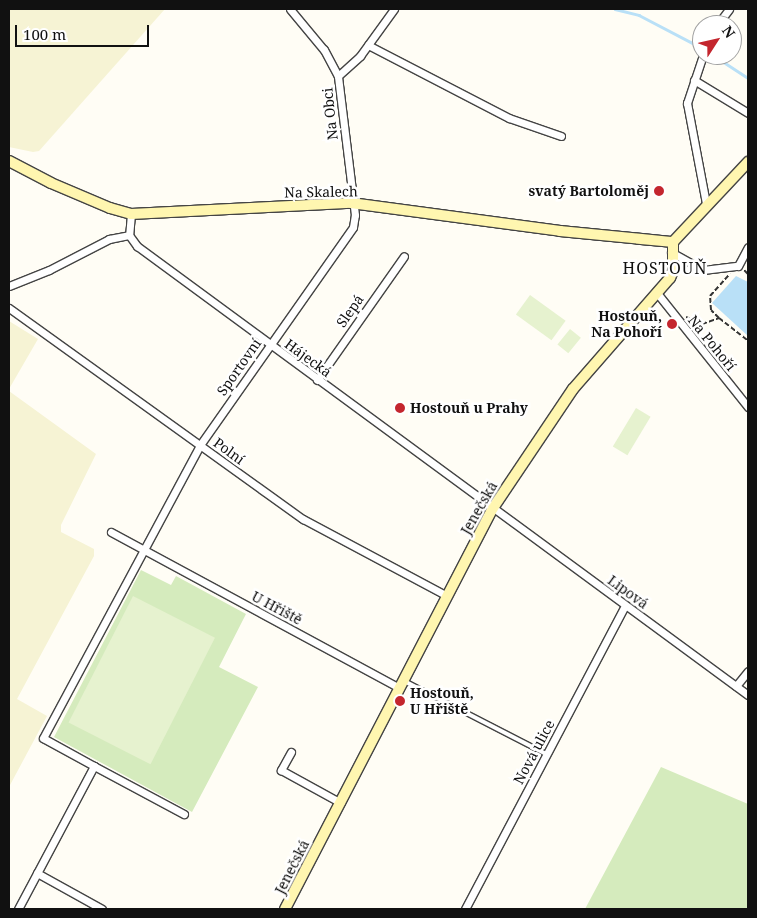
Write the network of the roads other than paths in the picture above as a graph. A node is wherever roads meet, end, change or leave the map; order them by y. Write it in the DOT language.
graph roads {
  1 [pos="290,9"];
  2 [pos="394,9"];
  3 [pos="368,45"];
  4 [pos="699,65"];
  5 [pos="338,76"];
  6 [pos="694,80"];
  7 [pos="748,113"];
  8 [pos="561,136"];
  9 [pos="9,161"];
  10 [pos="748,162"];
  11 [pos="351,203"];
  12 [pos="706,204"];
  13 [pos="131,214"];
  14 [pos="129,235"];
  15 [pos="672,247"];
  16 [pos="748,247"];
  17 [pos="404,256"];
  18 [pos="9,286"];
  19 [pos="657,293"];
  20 [pos="9,308"];
  21 [pos="269,345"];
  22 [pos="317,380"];
  23 [pos="748,407"];
  24 [pos="200,445"];
  25 [pos="493,508"];
  26 [pos="111,532"];
  27 [pos="143,550"];
  28 [pos="447,596"];
  29 [pos="625,606"];
  30 [pos="748,671"];
  31 [pos="402,685"];
  32 [pos="736,686"];
  33 [pos="748,695"];
  34 [pos="291,752"];
  35 [pos="547,754"];
  36 [pos="94,766"];
  37 [pos="341,802"];
  38 [pos="184,814"];
  39 [pos="37,873"];
  40 [pos="18,909"];
  41 [pos="102,909"];
  42 [pos="285,909"];
  43 [pos="465,909"];
  1 -- 5 [label="street, Na Obci"];
  2 -- 3 [label="street"];
  3 -- 5 [label="street"];
  3 -- 8 [label="street"];
  4 -- 6 [label="street"];
  5 -- 11 [label="street, Na Obci"];
  6 -- 7 [label="street"];
  6 -- 12 [label="street"];
  9 -- 13 [label="street, Na Skalech"];
  10 -- 12 [label="street"];
  11 -- 13 [label="street, Na Skalech"];
  11 -- 15 [label="street, Na Skalech"];
  11 -- 21 [label="street, Sportovní"];
  12 -- 15 [label="street"];
  13 -- 14 [label="street"];
  14 -- 18 [label="street"];
  14 -- 21 [label="street, Hájecká"];
  15 -- 16 [label="street"];
  15 -- 19 [label="street, Jenečská"];
  17 -- 22 [label="street, Slepá"];
  19 -- 23 [label="street, Na Pohoří"];
  19 -- 25 [label="street, Jenečská"];
  20 -- 24 [label="street, Polní"];
  21 -- 22 [label="street, Hájecká"];
  21 -- 24 [label="street, Sportovní"];
  22 -- 25 [label="street, Hájecká"];
  24 -- 27 [label="street, Sportovní"];
  24 -- 28 [label="street, Polní"];
  25 -- 28 [label="street, Jenečská"];
  25 -- 29 [label="street, Lipová"];
  26 -- 27 [label="street, U Hřiště"];
  27 -- 31 [label="street, U Hřiště"];
  27 -- 36 [label="street"];
  28 -- 31 [label="street, Jenečská"];
  29 -- 32 [label="street, Lipová"];
  29 -- 35 [label="street, Nová ulice"];
  30 -- 32 [label="street"];
  31 -- 35 [label="lane"];
  31 -- 37 [label="street, Jenečská"];
  32 -- 33 [label="street, Lipová"];
  34 -- 37 [label="street"];
  35 -- 43 [label="street, Nová ulice"];
  36 -- 38 [label="street"];
  36 -- 39 [label="street"];
  37 -- 42 [label="street, Jenečská"];
  39 -- 40 [label="street"];
  39 -- 41 [label="street"];
}
